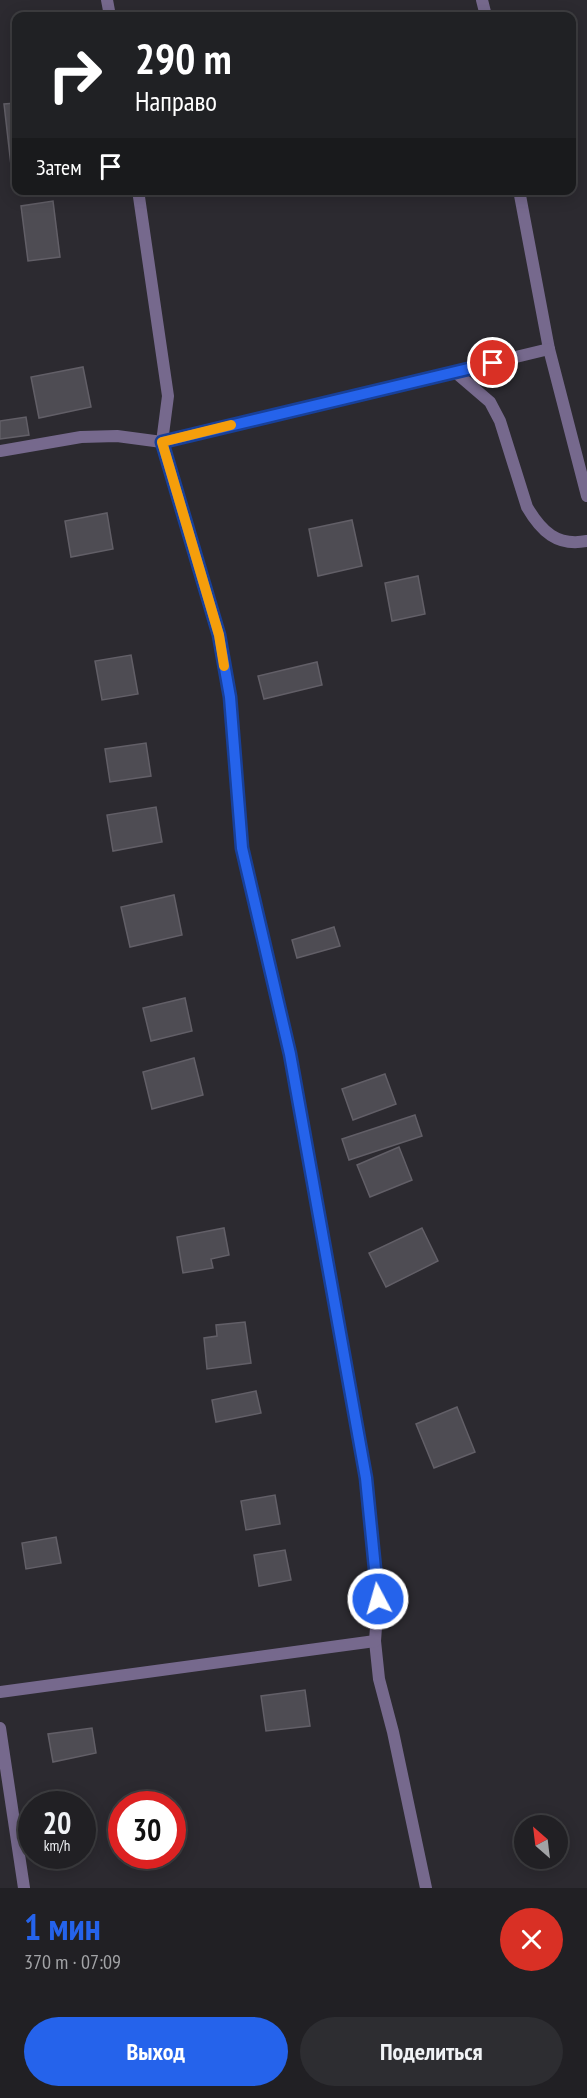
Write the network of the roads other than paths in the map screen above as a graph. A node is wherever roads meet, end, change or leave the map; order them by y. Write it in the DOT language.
graph roads {
  1 [pos="139,195"];
  2 [pos="520,195"];
  3 [pos="549,350"];
  4 [pos="455,372"];
  5 [pos="162,442"];
  6 [pos="0,451"];
  7 [pos="587,496"];
  8 [pos="587,541"];
  9 [pos="375,1641"];
  10 [pos="0,1692"];
  11 [pos="0,1728"];
  12 [pos="24,1888"];
  13 [pos="426,1888"];
  1 -- 5 [label="street"];
  2 -- 3 [label="street"];
  3 -- 4 [label="street"];
  3 -- 7 [label="street"];
  4 -- 5 [label="street"];
  4 -- 8 [label="street"];
  5 -- 6 [label="street"];
  5 -- 9 [label="street"];
  9 -- 10 [label="street"];
  9 -- 13 [label="street"];
  11 -- 12 [label="street"];
}
